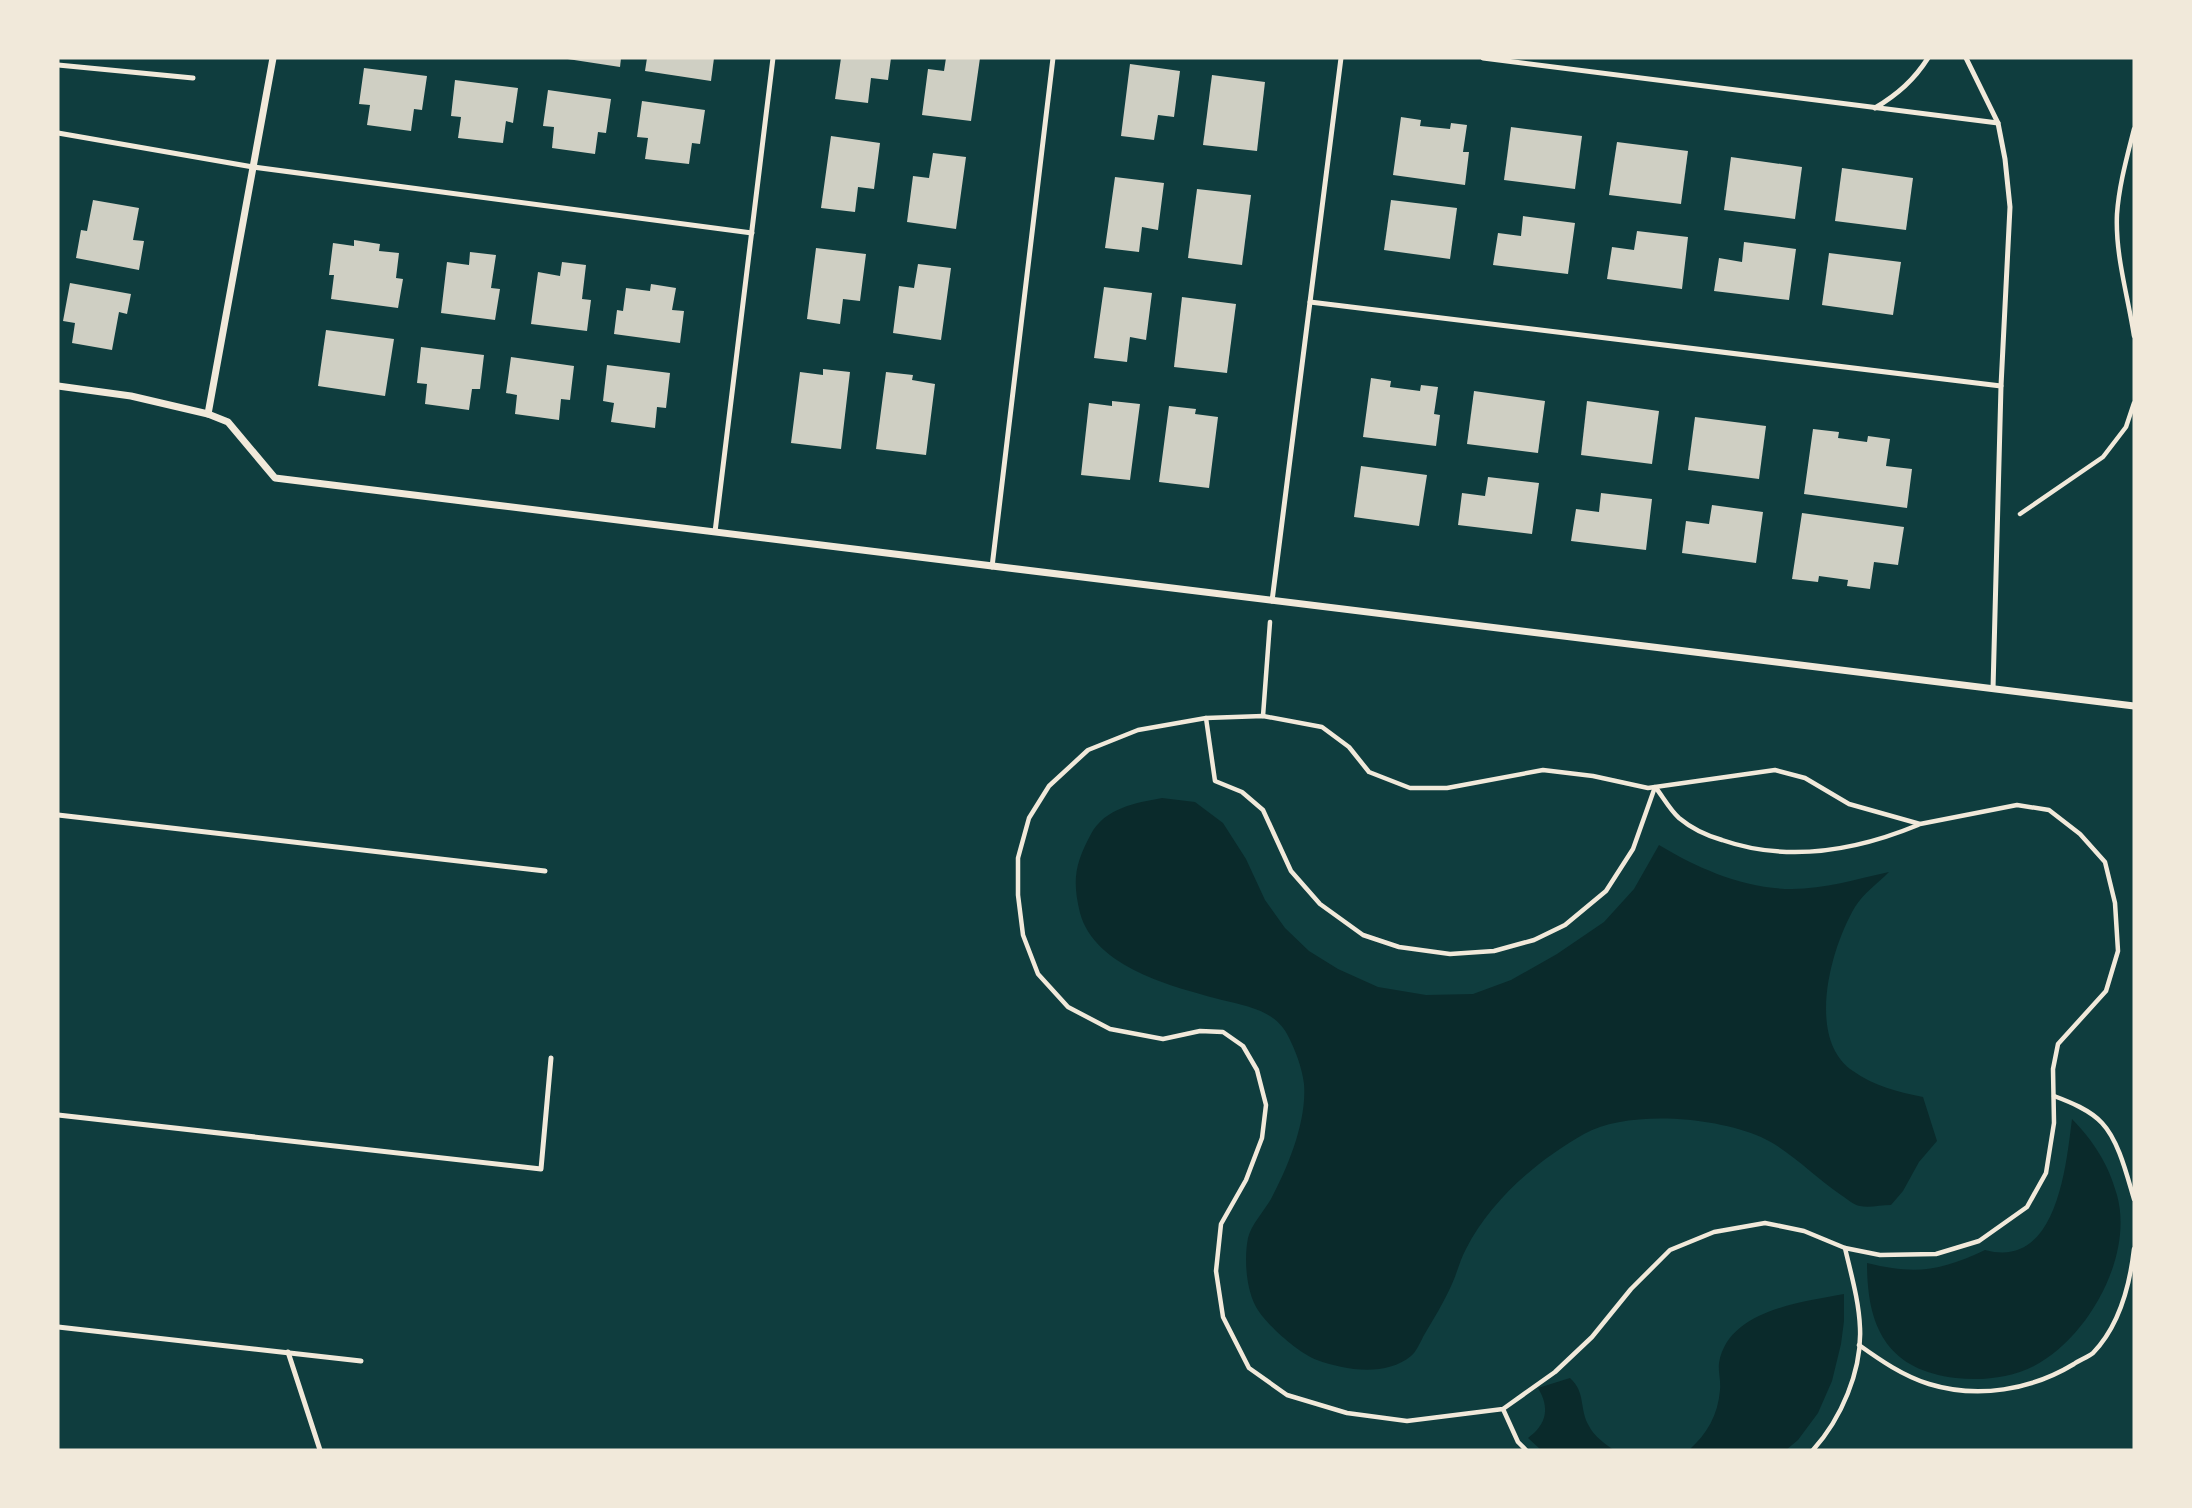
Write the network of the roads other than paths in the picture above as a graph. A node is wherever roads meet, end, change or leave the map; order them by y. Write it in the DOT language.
graph roads {
  1 [pos="273,58"];
  2 [pos="773,58"];
  3 [pos="1053,58"];
  4 [pos="1341,58"];
  5 [pos="1483,58"];
  6 [pos="1928,58"];
  7 [pos="1966,58"];
  8 [pos="58,65"];
  9 [pos="193,78"];
  10 [pos="1875,107"];
  11 [pos="1998,123"];
  12 [pos="58,133"];
  13 [pos="253,167"];
  14 [pos="752,233"];
  15 [pos="1310,302"];
  16 [pos="58,386"];
  17 [pos="2001,386"];
  18 [pos="208,414"];
  19 [pos="715,533"];
  20 [pos="992,567"];
  21 [pos="1272,601"];
  22 [pos="1993,689"];
  23 [pos="2134,706"];
  24 [pos="58,815"];
  25 [pos="545,871"];
  26 [pos="551,1058"];
  27 [pos="58,1115"];
  28 [pos="58,1327"];
  29 [pos="288,1352"];
  30 [pos="361,1361"];
  31 [pos="320,1450"];
  1 -- 13 [label="street"];
  2 -- 14 [label="lane"];
  3 -- 20 [label="lane"];
  4 -- 15 [label="lane"];
  5 -- 10 [label="lane"];
  6 -- 10 [label="lane"];
  7 -- 11 [label="lane"];
  8 -- 9 [label="lane"];
  10 -- 11 [label="lane"];
  11 -- 17 [label="lane"];
  12 -- 13 [label="lane"];
  13 -- 14 [label="lane"];
  13 -- 18 [label="street"];
  14 -- 19 [label="lane"];
  15 -- 17 [label="lane"];
  15 -- 21 [label="lane"];
  16 -- 18 [label="street"];
  17 -- 22 [label="lane"];
  18 -- 19 [label="street"];
  19 -- 20 [label="street"];
  20 -- 21 [label="street"];
  21 -- 22 [label="street"];
  22 -- 23 [label="street"];
  24 -- 25 [label="lane"];
  26 -- 27 [label="lane"];
  28 -- 29 [label="lane"];
  29 -- 30 [label="lane"];
  29 -- 31 [label="lane"];
}
